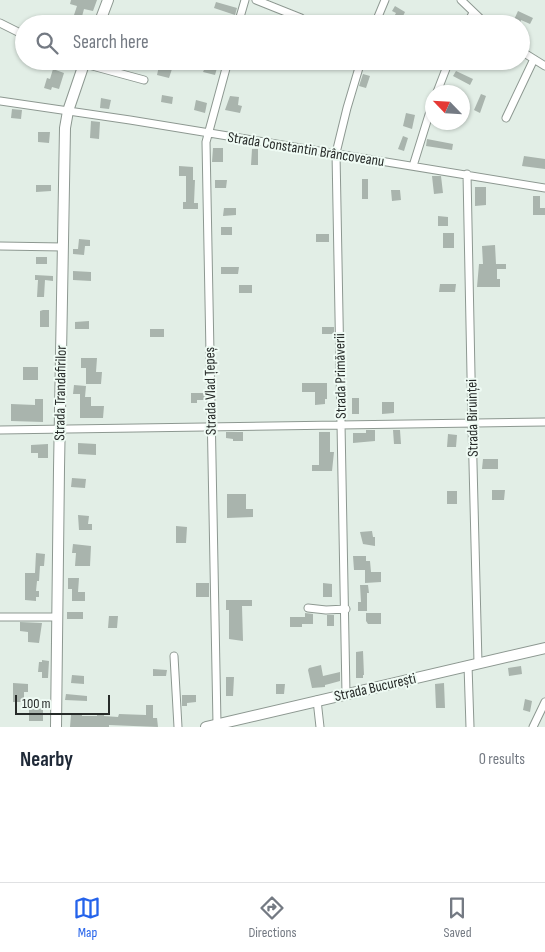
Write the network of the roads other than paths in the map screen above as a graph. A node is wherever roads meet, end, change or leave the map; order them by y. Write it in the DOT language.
graph roads {
  1 [pos="108,0"];
  2 [pos="245,0"];
  3 [pos="256,0"];
  4 [pos="385,0"];
  5 [pos="461,0"];
  6 [pos="473,13"];
  7 [pos="102,15"];
  8 [pos="241,15"];
  9 [pos="293,15"];
  10 [pos="379,15"];
  11 [pos="475,15"];
  12 [pos="0,23"];
  13 [pos="15,30"];
  14 [pos="530,57"];
  15 [pos="534,59"];
  16 [pos="545,66"];
  17 [pos="530,67"];
  18 [pos="79,70"];
  19 [pos="109,70"];
  20 [pos="226,70"];
  21 [pos="358,70"];
  22 [pos="445,70"];
  23 [pos="529,70"];
  24 [pos="144,80"];
  25 [pos="439,85"];
  26 [pos="0,101"];
  27 [pos="68,111"];
  28 [pos="506,118"];
  29 [pos="425,127"];
  30 [pos="208,133"];
  31 [pos="336,153"];
  32 [pos="413,166"];
  33 [pos="467,174"];
  34 [pos="545,188"];
  35 [pos="0,246"];
  36 [pos="63,247"];
  37 [pos="545,422"];
  38 [pos="472,424"];
  39 [pos="341,425"];
  40 [pos="211,427"];
  41 [pos="0,430"];
  42 [pos="59,430"];
  43 [pos="308,608"];
  44 [pos="346,609"];
  45 [pos="0,616"];
  46 [pos="57,617"];
  47 [pos="545,648"];
  48 [pos="174,656"];
  49 [pos="473,664"];
  50 [pos="346,694"];
  51 [pos="317,700"];
  52 [pos="545,702"];
  53 [pos="217,724"];
  54 [pos="56,727"];
  55 [pos="178,727"];
  56 [pos="206,727"];
  57 [pos="320,727"];
  58 [pos="470,727"];
  59 [pos="533,727"];
  1 -- 7 [label="main road"];
  2 -- 8 [label="street"];
  3 -- 9 [label="street"];
  4 -- 10 [label="street"];
  5 -- 6 [label="street"];
  6 -- 11 [label="street"];
  12 -- 13 [label="street"];
  14 -- 15 [label="street"];
  15 -- 16 [label="street"];
  15 -- 17 [label="street"];
  18 -- 27 [label="main road, Strada Trandafirilor"];
  19 -- 24 [label="street"];
  20 -- 30 [label="street, Strada Vlad Țepeș"];
  21 -- 31 [label="street, Strada Primăverii"];
  22 -- 25 [label="street"];
  23 -- 28 [label="street"];
  26 -- 27 [label="street, Strada Constantin Brâncoveanu"];
  27 -- 30 [label="street, Strada Constantin Brâncoveanu"];
  27 -- 36 [label="main road, Strada Trandafirilor"];
  29 -- 32 [label="street"];
  30 -- 31 [label="street, Strada Constantin Brâncoveanu"];
  30 -- 40 [label="street, Strada Vlad Țepeș"];
  31 -- 32 [label="street, Strada Constantin Brâncoveanu"];
  31 -- 39 [label="street, Strada Primăverii"];
  32 -- 33 [label="street, Strada Constantin Brâncoveanu"];
  33 -- 34 [label="street, Strada Constantin Brâncoveanu"];
  33 -- 38 [label="street, Strada Biruinței"];
  35 -- 36 [label="street"];
  36 -- 42 [label="main road, Strada Trandafirilor"];
  37 -- 38 [label="street"];
  38 -- 39 [label="street"];
  38 -- 49 [label="street, Strada Biruinței"];
  39 -- 40 [label="street"];
  39 -- 44 [label="street, Strada Primăverii"];
  40 -- 42 [label="street"];
  40 -- 53 [label="street, Strada Vlad Țepeș"];
  41 -- 42 [label="street"];
  42 -- 46 [label="main road, Strada Trandafirilor"];
  43 -- 44 [label="street"];
  44 -- 50 [label="street, Strada Primăverii"];
  45 -- 46 [label="street"];
  46 -- 54 [label="main road, Strada Trandafirilor"];
  47 -- 49 [label="main road, Strada București"];
  48 -- 55 [label="street"];
  49 -- 50 [label="main road, Strada București"];
  49 -- 58 [label="street, Strada Biruinței"];
  50 -- 51 [label="main road, Strada București"];
  51 -- 53 [label="main road, Strada București"];
  51 -- 57 [label="street"];
  52 -- 59 [label="street"];
  53 -- 56 [label="main road, Strada București"];
}
